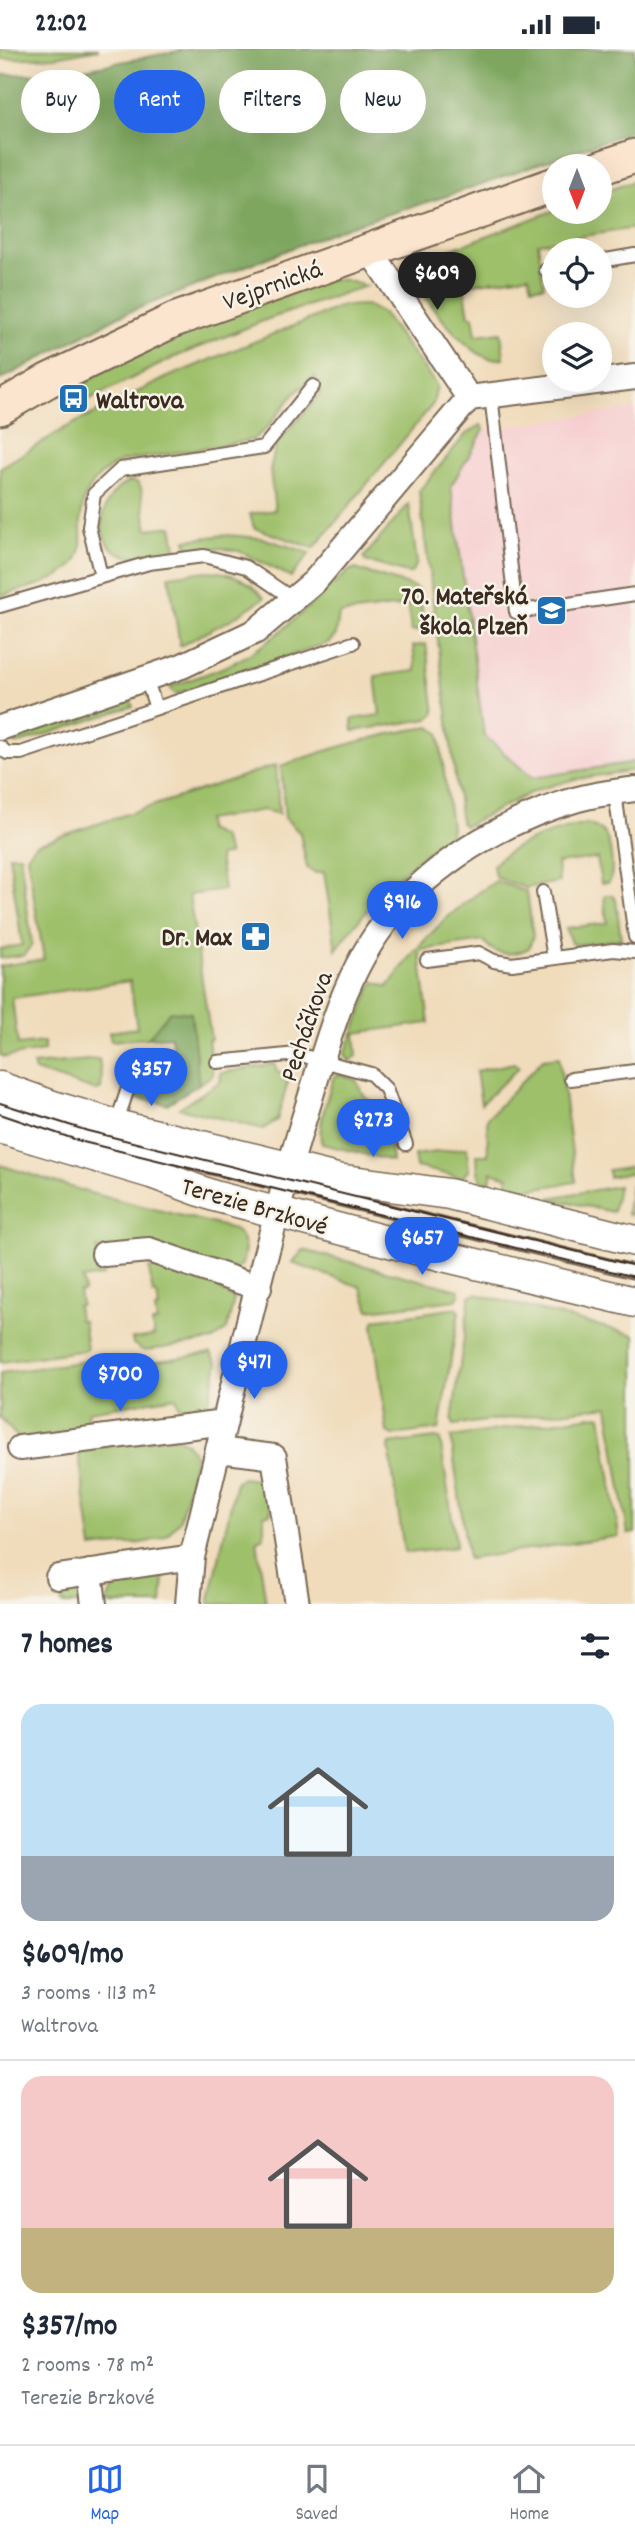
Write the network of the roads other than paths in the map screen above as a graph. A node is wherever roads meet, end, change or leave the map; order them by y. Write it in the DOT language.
graph roads {
  1 [pos="635,156"];
  2 [pos="612,165"];
  3 [pos="542,189"];
  4 [pos="369,249"];
  5 [pos="635,255"];
  6 [pos="612,259"];
  7 [pos="635,377"];
  8 [pos="313,386"];
  9 [pos="480,397"];
  10 [pos="0,408"];
  11 [pos="101,576"];
  12 [pos="635,594"];
  13 [pos="293,599"];
  14 [pos="0,605"];
  15 [pos="353,643"];
  16 [pos="146,678"];
  17 [pos="156,708"];
  18 [pos="0,728"];
  19 [pos="0,747"];
  20 [pos="625,791"];
  21 [pos="542,892"];
  22 [pos="635,937"];
  23 [pos="635,952"];
  24 [pos="554,958"];
  25 [pos="427,960"];
  26 [pos="322,1061"];
  27 [pos="217,1062"];
  28 [pos="140,1065"];
  29 [pos="635,1071"];
  30 [pos="571,1079"];
  31 [pos="0,1087"];
  32 [pos="0,1108"];
  33 [pos="116,1125"];
  34 [pos="0,1128"];
  35 [pos="406,1144"];
  36 [pos="283,1189"];
  37 [pos="635,1241"];
  38 [pos="104,1254"];
  39 [pos="635,1272"];
  40 [pos="259,1288"];
  41 [pos="635,1302"];
  42 [pos="225,1422"];
  43 [pos="20,1448"];
  44 [pos="219,1450"];
  45 [pos="192,1557"];
  46 [pos="90,1572"];
  47 [pos="58,1577"];
  48 [pos="94,1604"];
  49 [pos="188,1604"];
  50 [pos="297,1604"];
  1 -- 2 [label="main road"];
  3 -- 4 [label="main road, Vejprnická"];
  4 -- 9 [label="street"];
  4 -- 10 [label="main road, Vejprnická"];
  5 -- 6 [label="lane"];
  7 -- 9 [label="street"];
  8 -- 11 [label="lane"];
  9 -- 12 [label="lane"];
  9 -- 13 [label="street"];
  11 -- 13 [label="lane"];
  11 -- 14 [label="lane"];
  13 -- 16 [label="street"];
  15 -- 17 [label="lane"];
  16 -- 17 [label="lane"];
  16 -- 18 [label="street"];
  17 -- 19 [label="lane"];
  20 -- 22 [label="lane"];
  20 -- 26 [label="street, Pecháčkova"];
  21 -- 24 [label="lane"];
  23 -- 24 [label="lane"];
  24 -- 25 [label="lane"];
  26 -- 27 [label="lane"];
  26 -- 35 [label="lane"];
  26 -- 36 [label="street, Pecháčkova"];
  28 -- 33 [label="lane"];
  29 -- 30 [label="lane"];
  31 -- 33 [label="street, Terezie Brzkové"];
  32 -- 36 [label="lane, Terezie Brzkové"];
  33 -- 36 [label="street, Terezie Brzkové"];
  34 -- 36 [label="street, Terezie Brzkové"];
  36 -- 37 [label="street, Terezie Brzkové"];
  36 -- 39 [label="lane, Terezie Brzkové"];
  36 -- 40 [label="street, Pecháčkova"];
  36 -- 41 [label="street, Terezie Brzkové"];
  38 -- 40 [label="street"];
  40 -- 42 [label="street, Pecháčkova"];
  42 -- 43 [label="street"];
  42 -- 44 [label="street, Pecháčkova"];
  44 -- 45 [label="street, Pecháčkova"];
  44 -- 50 [label="street"];
  45 -- 46 [label="street"];
  45 -- 49 [label="street, Pecháčkova"];
  46 -- 47 [label="street"];
  46 -- 48 [label="street"];
}
